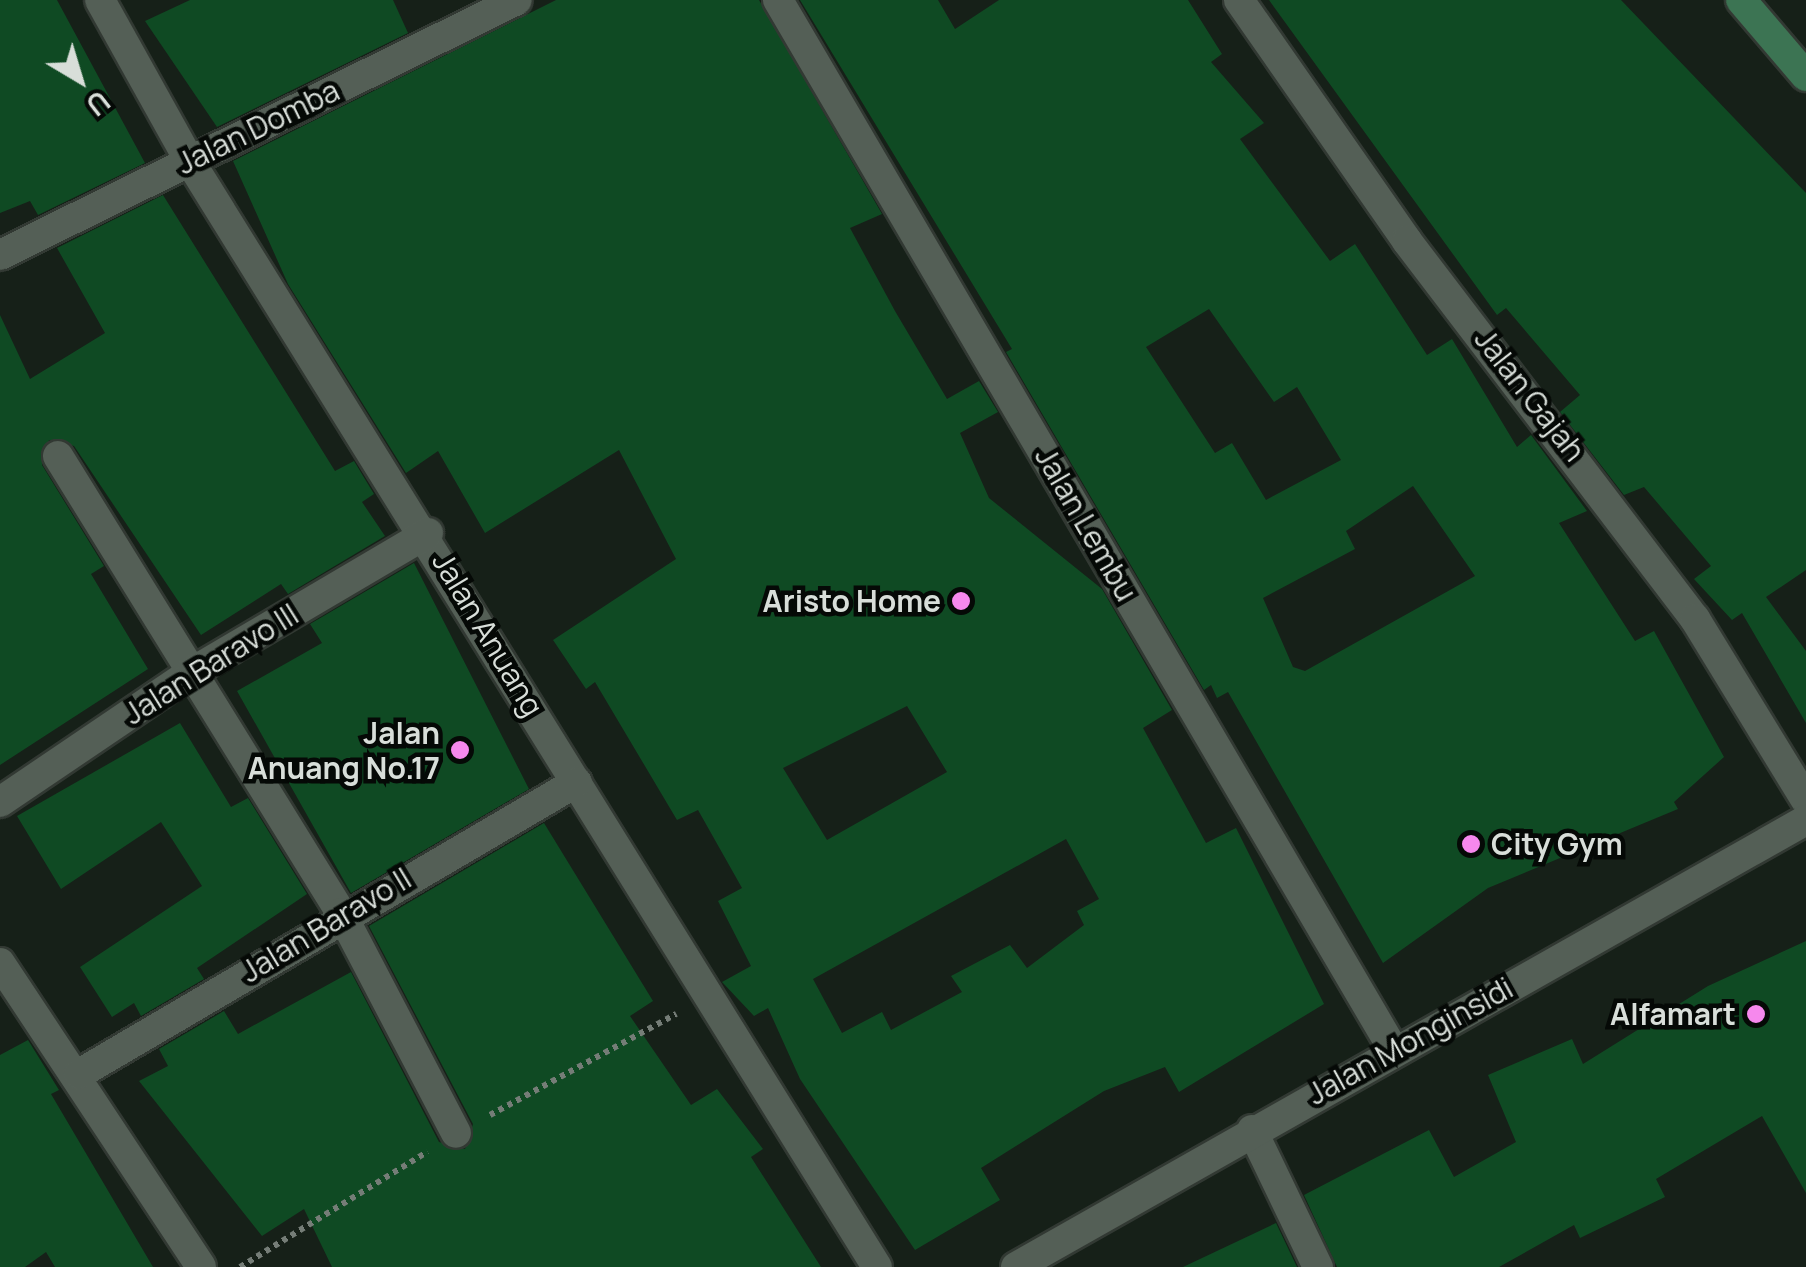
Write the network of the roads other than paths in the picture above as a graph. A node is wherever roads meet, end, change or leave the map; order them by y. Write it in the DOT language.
graph roads {
  1 [pos="100,0"];
  2 [pos="517,0"];
  3 [pos="778,0"];
  4 [pos="1240,0"];
  5 [pos="1741,0"];
  6 [pos="1806,76"];
  7 [pos="189,160"];
  8 [pos="0,255"];
  9 [pos="58,456"];
  10 [pos="428,533"];
  11 [pos="192,672"];
  12 [pos="577,782"];
  13 [pos="1806,800"];
  14 [pos="0,802"];
  15 [pos="1806,820"];
  16 [pos="341,913"];
  17 [pos="0,963"];
  18 [pos="1394,1049"];
  19 [pos="79,1074"];
  20 [pos="1252,1130"];
  21 [pos="456,1133"];
  22 [pos="201,1267"];
  23 [pos="877,1267"];
  24 [pos="1016,1267"];
  25 [pos="1318,1267"];
  1 -- 7 [label="street, Jalan Anuang"];
  2 -- 7 [label="street, Jalan Domba"];
  3 -- 18 [label="street, Jalan Lembu"];
  4 -- 13 [label="street, Jalan Gajah"];
  5 -- 6 [label="main road"];
  7 -- 8 [label="street, Jalan Domba"];
  7 -- 10 [label="street, Jalan Anuang"];
  9 -- 11 [label="street"];
  10 -- 11 [label="street, Jalan Baravo III"];
  10 -- 12 [label="street, Jalan Anuang"];
  11 -- 14 [label="street, Jalan Baravo III"];
  11 -- 16 [label="street"];
  12 -- 16 [label="street, Jalan Baravo II"];
  12 -- 23 [label="street, Jalan Anuang"];
  15 -- 18 [label="street, Jalan Monginsidi"];
  16 -- 19 [label="street, Jalan Baravo II"];
  16 -- 21 [label="street"];
  17 -- 19 [label="street"];
  18 -- 20 [label="street, Jalan Monginsidi"];
  19 -- 22 [label="street"];
  20 -- 24 [label="street, Jalan Monginsidi"];
  20 -- 25 [label="street"];
}
